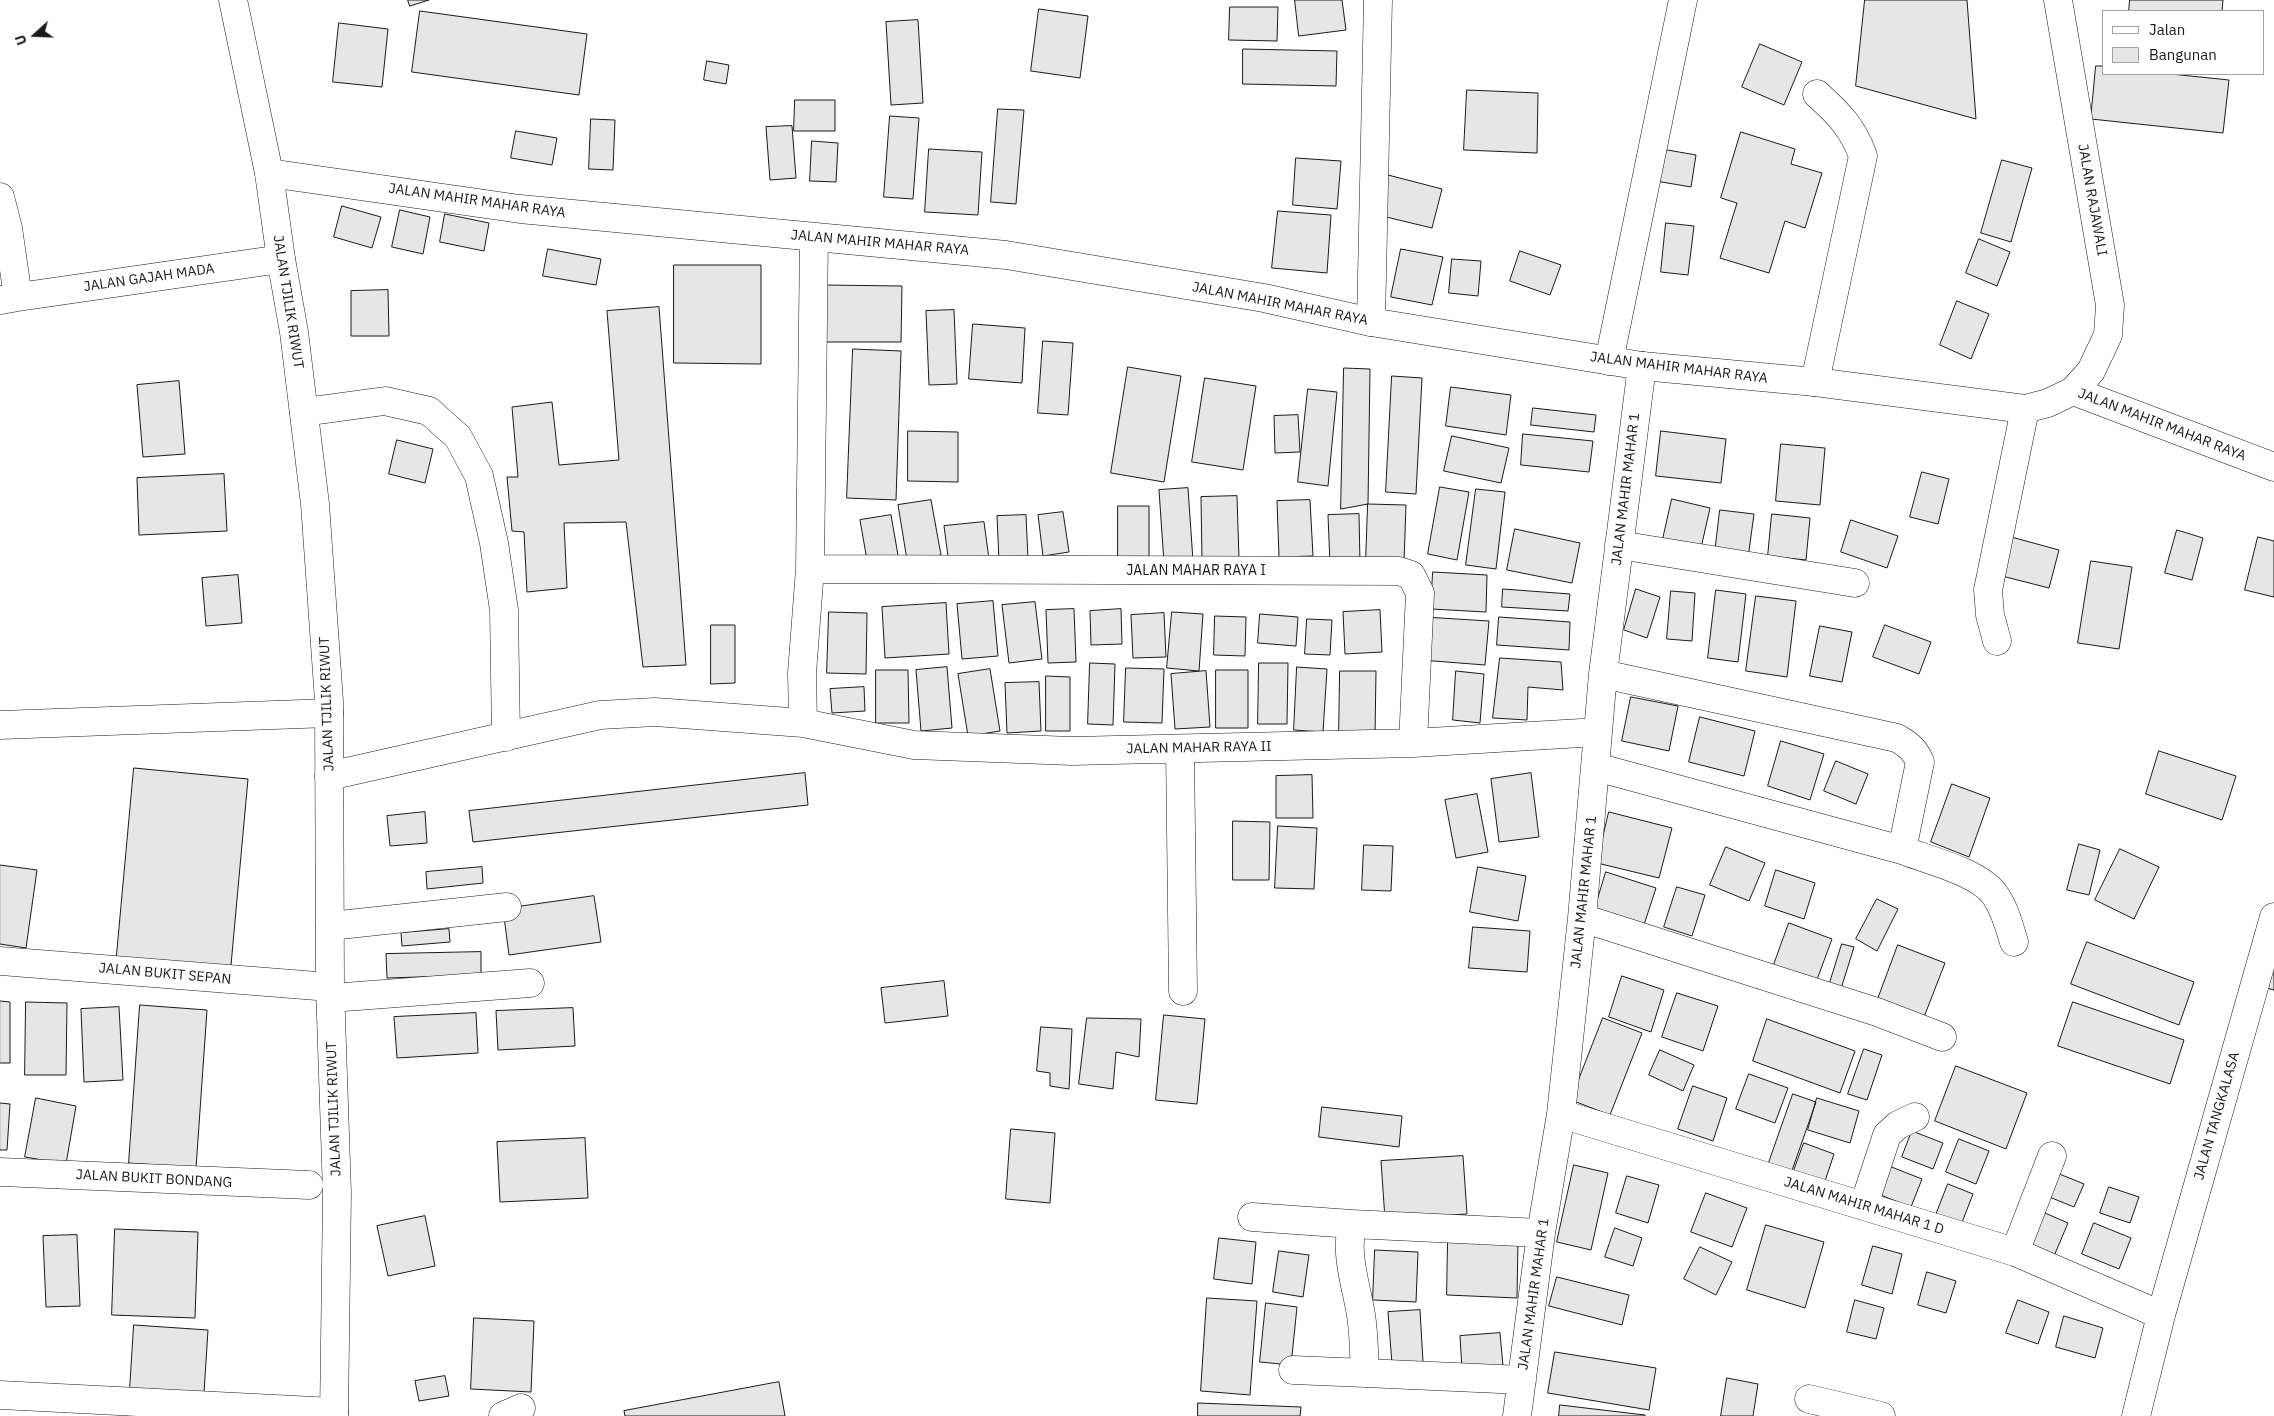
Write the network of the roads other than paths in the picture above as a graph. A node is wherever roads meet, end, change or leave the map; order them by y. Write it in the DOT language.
graph roads {
  1 [pos="233,0"];
  2 [pos="1378,0"];
  3 [pos="1682,0"];
  4 [pos="2058,0"];
  5 [pos="1817,94"];
  6 [pos="269,172"];
  7 [pos="0,198"];
  8 [pos="814,238"];
  9 [pos="281,259"];
  10 [pos="9,299"];
  11 [pos="1371,322"];
  12 [pos="1609,361"];
  13 [pos="1642,366"];
  14 [pos="1815,382"];
  15 [pos="2073,391"];
  16 [pos="2025,409"];
  17 [pos="304,412"];
  18 [pos="2274,467"];
  19 [pos="1620,544"];
  20 [pos="810,569"];
  21 [pos="1855,583"];
  22 [pos="1997,641"];
  23 [pos="1603,674"];
  24 [pos="330,713"];
  25 [pos="803,723"];
  26 [pos="0,725"];
  27 [pos="1598,732"];
  28 [pos="506,737"];
  29 [pos="1413,743"];
  30 [pos="1180,749"];
  31 [pos="1596,767"];
  32 [pos="329,776"];
  33 [pos="1902,850"];
  34 [pos="507,907"];
  35 [pos="2274,917"];
  36 [pos="1582,918"];
  37 [pos="330,926"];
  38 [pos="2014,942"];
  39 [pos="0,961"];
  40 [pos="530,983"];
  41 [pos="1184,991"];
  42 [pos="330,993"];
  43 [pos="1942,1037"];
  44 [pos="1561,1114"];
  45 [pos="1915,1117"];
  46 [pos="2052,1156"];
  47 [pos="0,1172"];
  48 [pos="309,1186"];
  49 [pos="1864,1205"];
  50 [pos="1252,1216"];
  51 [pos="1352,1224"];
  52 [pos="1542,1233"];
  53 [pos="2015,1252"];
  54 [pos="2161,1315"];
  55 [pos="1293,1370"];
  56 [pos="1365,1373"];
  57 [pos="1522,1380"];
  58 [pos="0,1395"];
  59 [pos="1809,1399"];
  60 [pos="334,1414"];
  61 [pos="1517,1416"];
  62 [pos="1881,1416"];
  63 [pos="2136,1416"];
  1 -- 6 [label="main road, JALAN TJILIK RIWUT"];
  2 -- 11 [label="main road"];
  3 -- 12 [label="main road"];
  4 -- 15 [label="main road, JALAN RAJAWALI"];
  5 -- 14 [label="main road"];
  6 -- 8 [label="main road, JALAN MAHIR MAHAR RAYA"];
  6 -- 9 [label="main road, JALAN TJILIK RIWUT"];
  7 -- 10 [label="main road, JALAN GAJAH MADA"];
  8 -- 11 [label="main road, JALAN MAHIR MAHAR RAYA"];
  8 -- 20 [label="main road"];
  9 -- 10 [label="main road, JALAN GAJAH MADA"];
  9 -- 17 [label="main road, JALAN TJILIK RIWUT"];
  11 -- 12 [label="main road, JALAN MAHIR MAHAR RAYA"];
  12 -- 13 [label="main road, JALAN MAHIR MAHAR RAYA"];
  13 -- 14 [label="main road, JALAN MAHIR MAHAR RAYA"];
  13 -- 19 [label="main road, JALAN MAHIR MAHAR 1"];
  14 -- 16 [label="main road, JALAN MAHIR MAHAR RAYA"];
  15 -- 16 [label="main road, JALAN MAHIR MAHAR RAYA"];
  15 -- 18 [label="main road, JALAN MAHIR MAHAR RAYA"];
  16 -- 22 [label="main road"];
  17 -- 24 [label="main road, JALAN TJILIK RIWUT"];
  17 -- 28 [label="main road"];
  19 -- 21 [label="main road"];
  19 -- 23 [label="main road, JALAN MAHIR MAHAR 1"];
  20 -- 25 [label="main road"];
  20 -- 29 [label="main road, JALAN MAHAR RAYA I"];
  23 -- 27 [label="main road, JALAN MAHIR MAHAR 1"];
  23 -- 33 [label="main road"];
  24 -- 26 [label="main road"];
  24 -- 32 [label="main road, JALAN TJILIK RIWUT"];
  25 -- 28 [label="main road, JALAN MAHAR RAYA II"];
  25 -- 30 [label="main road, JALAN MAHAR RAYA II"];
  27 -- 29 [label="main road, JALAN MAHAR RAYA II"];
  27 -- 31 [label="main road, JALAN MAHIR MAHAR 1"];
  28 -- 32 [label="main road, JALAN MAHAR RAYA II"];
  29 -- 30 [label="main road, JALAN MAHAR RAYA II"];
  30 -- 41 [label="main road"];
  31 -- 33 [label="main road"];
  31 -- 36 [label="main road, JALAN MAHIR MAHAR 1"];
  32 -- 37 [label="main road, JALAN TJILIK RIWUT"];
  33 -- 38 [label="main road"];
  34 -- 37 [label="main road"];
  35 -- 54 [label="main road, JALAN TANGKALASA"];
  36 -- 43 [label="main road"];
  36 -- 44 [label="main road, JALAN MAHIR MAHAR 1"];
  37 -- 42 [label="main road, JALAN TJILIK RIWUT"];
  39 -- 42 [label="main road, JALAN BUKIT SEPAN"];
  40 -- 42 [label="main road, JALAN BUKIT SEPAN"];
  42 -- 60 [label="main road, JALAN TJILIK RIWUT"];
  44 -- 49 [label="main road, JALAN MAHIR MAHAR 1 D"];
  44 -- 52 [label="main road, JALAN MAHIR MAHAR 1"];
  45 -- 49 [label="main road"];
  46 -- 53 [label="main road"];
  47 -- 48 [label="main road, JALAN BUKIT BONDANG"];
  49 -- 53 [label="main road, JALAN MAHIR MAHAR 1 D"];
  50 -- 51 [label="main road"];
  51 -- 52 [label="main road"];
  51 -- 56 [label="main road"];
  52 -- 57 [label="main road, JALAN MAHIR MAHAR 1"];
  53 -- 54 [label="main road, JALAN MAHIR MAHAR 1 D"];
  54 -- 63 [label="main road, JALAN TANGKALASA"];
  55 -- 56 [label="main road"];
  56 -- 57 [label="main road"];
  57 -- 61 [label="main road, JALAN MAHIR MAHAR 1"];
  58 -- 60 [label="main road"];
  59 -- 62 [label="main road"];
}
